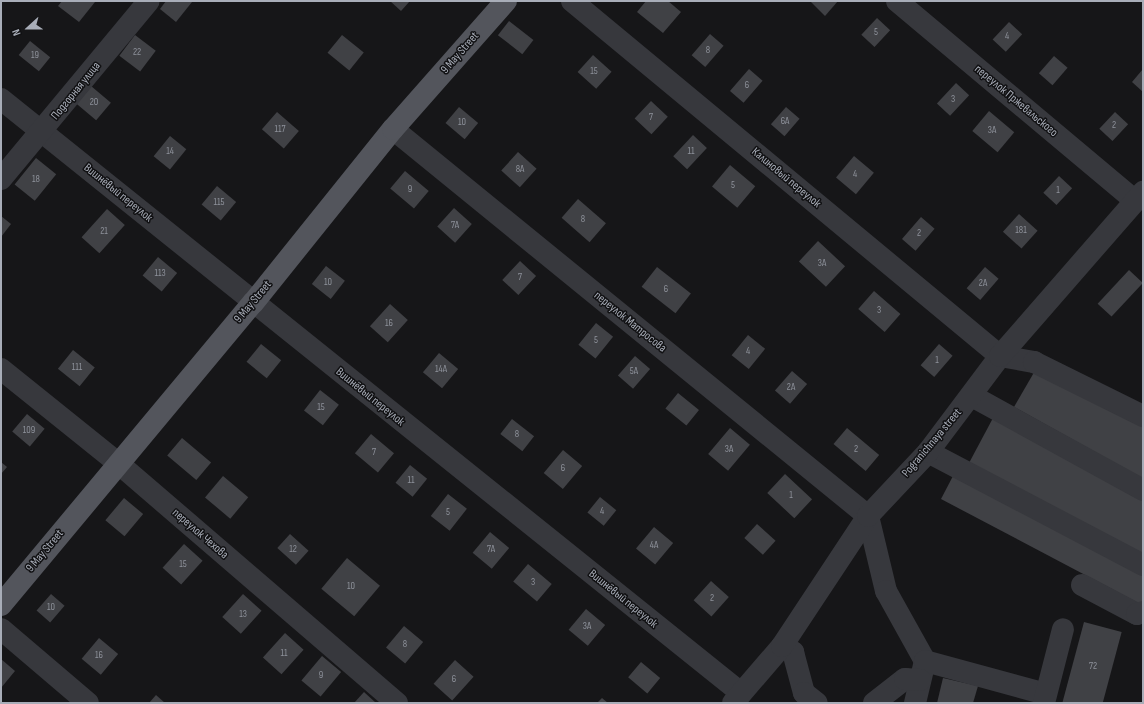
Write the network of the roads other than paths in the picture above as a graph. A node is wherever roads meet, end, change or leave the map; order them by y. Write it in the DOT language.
graph roads {
  1 [pos="148,1"];
  2 [pos="506,1"];
  3 [pos="572,1"];
  4 [pos="897,1"];
  5 [pos="1,99"];
  6 [pos="393,129"];
  7 [pos="42,132"];
  8 [pos="1,179"];
  9 [pos="1139,197"];
  10 [pos="253,303"];
  11 [pos="1000,356"];
  12 [pos="1,368"];
  13 [pos="972,396"];
  14 [pos="1143,416"];
  15 [pos="928,452"];
  16 [pos="118,463"];
  17 [pos="1143,490"];
  18 [pos="868,516"];
  19 [pos="1143,565"];
  20 [pos="1082,585"];
  21 [pos="1,605"];
  22 [pos="1143,612"];
  23 [pos="1,629"];
  24 [pos="1062,629"];
  25 [pos="782,646"];
  26 [pos="923,670"];
  27 [pos="737,698"];
  28 [pos="1045,698"];
  29 [pos="88,703"];
  30 [pos="397,703"];
  31 [pos="817,703"];
  32 [pos="874,703"];
  33 [pos="915,703"];
  1 -- 7 [label="street, Подгорная улица"];
  2 -- 6 [label="main road, 9 May Street"];
  3 -- 11 [label="street, Калиновый переулок"];
  4 -- 9 [label="street, переулок Пржевальского"];
  5 -- 7 [label="street, Вишнёвый переулок"];
  6 -- 10 [label="main road, 9 May Street"];
  6 -- 18 [label="street, переулок Матросова"];
  7 -- 8 [label="street, Подгорная улица"];
  7 -- 10 [label="street, Вишнёвый переулок"];
  9 -- 11 [label="street, Pogranichnaya street"];
  10 -- 16 [label="main road, 9 May Street"];
  10 -- 27 [label="street, Вишнёвый переулок"];
  11 -- 13 [label="street, Pogranichnaya street"];
  11 -- 14 [label="street"];
  12 -- 16 [label="street, переулок Чехова"];
  13 -- 15 [label="street, Pogranichnaya street"];
  13 -- 17 [label="street"];
  15 -- 18 [label="street, Pogranichnaya street"];
  15 -- 19 [label="street"];
  16 -- 21 [label="main road, 9 May Street"];
  16 -- 30 [label="street, переулок Чехова"];
  18 -- 25 [label="street, Pogranichnaya street"];
  18 -- 26 [label="street"];
  20 -- 22 [label="street"];
  23 -- 29 [label="street"];
  24 -- 28 [label="street"];
  25 -- 27 [label="street, Pogranichnaya street"];
  25 -- 31 [label="street"];
  26 -- 28 [label="street"];
  26 -- 32 [label="street"];
  26 -- 33 [label="street"];
}
